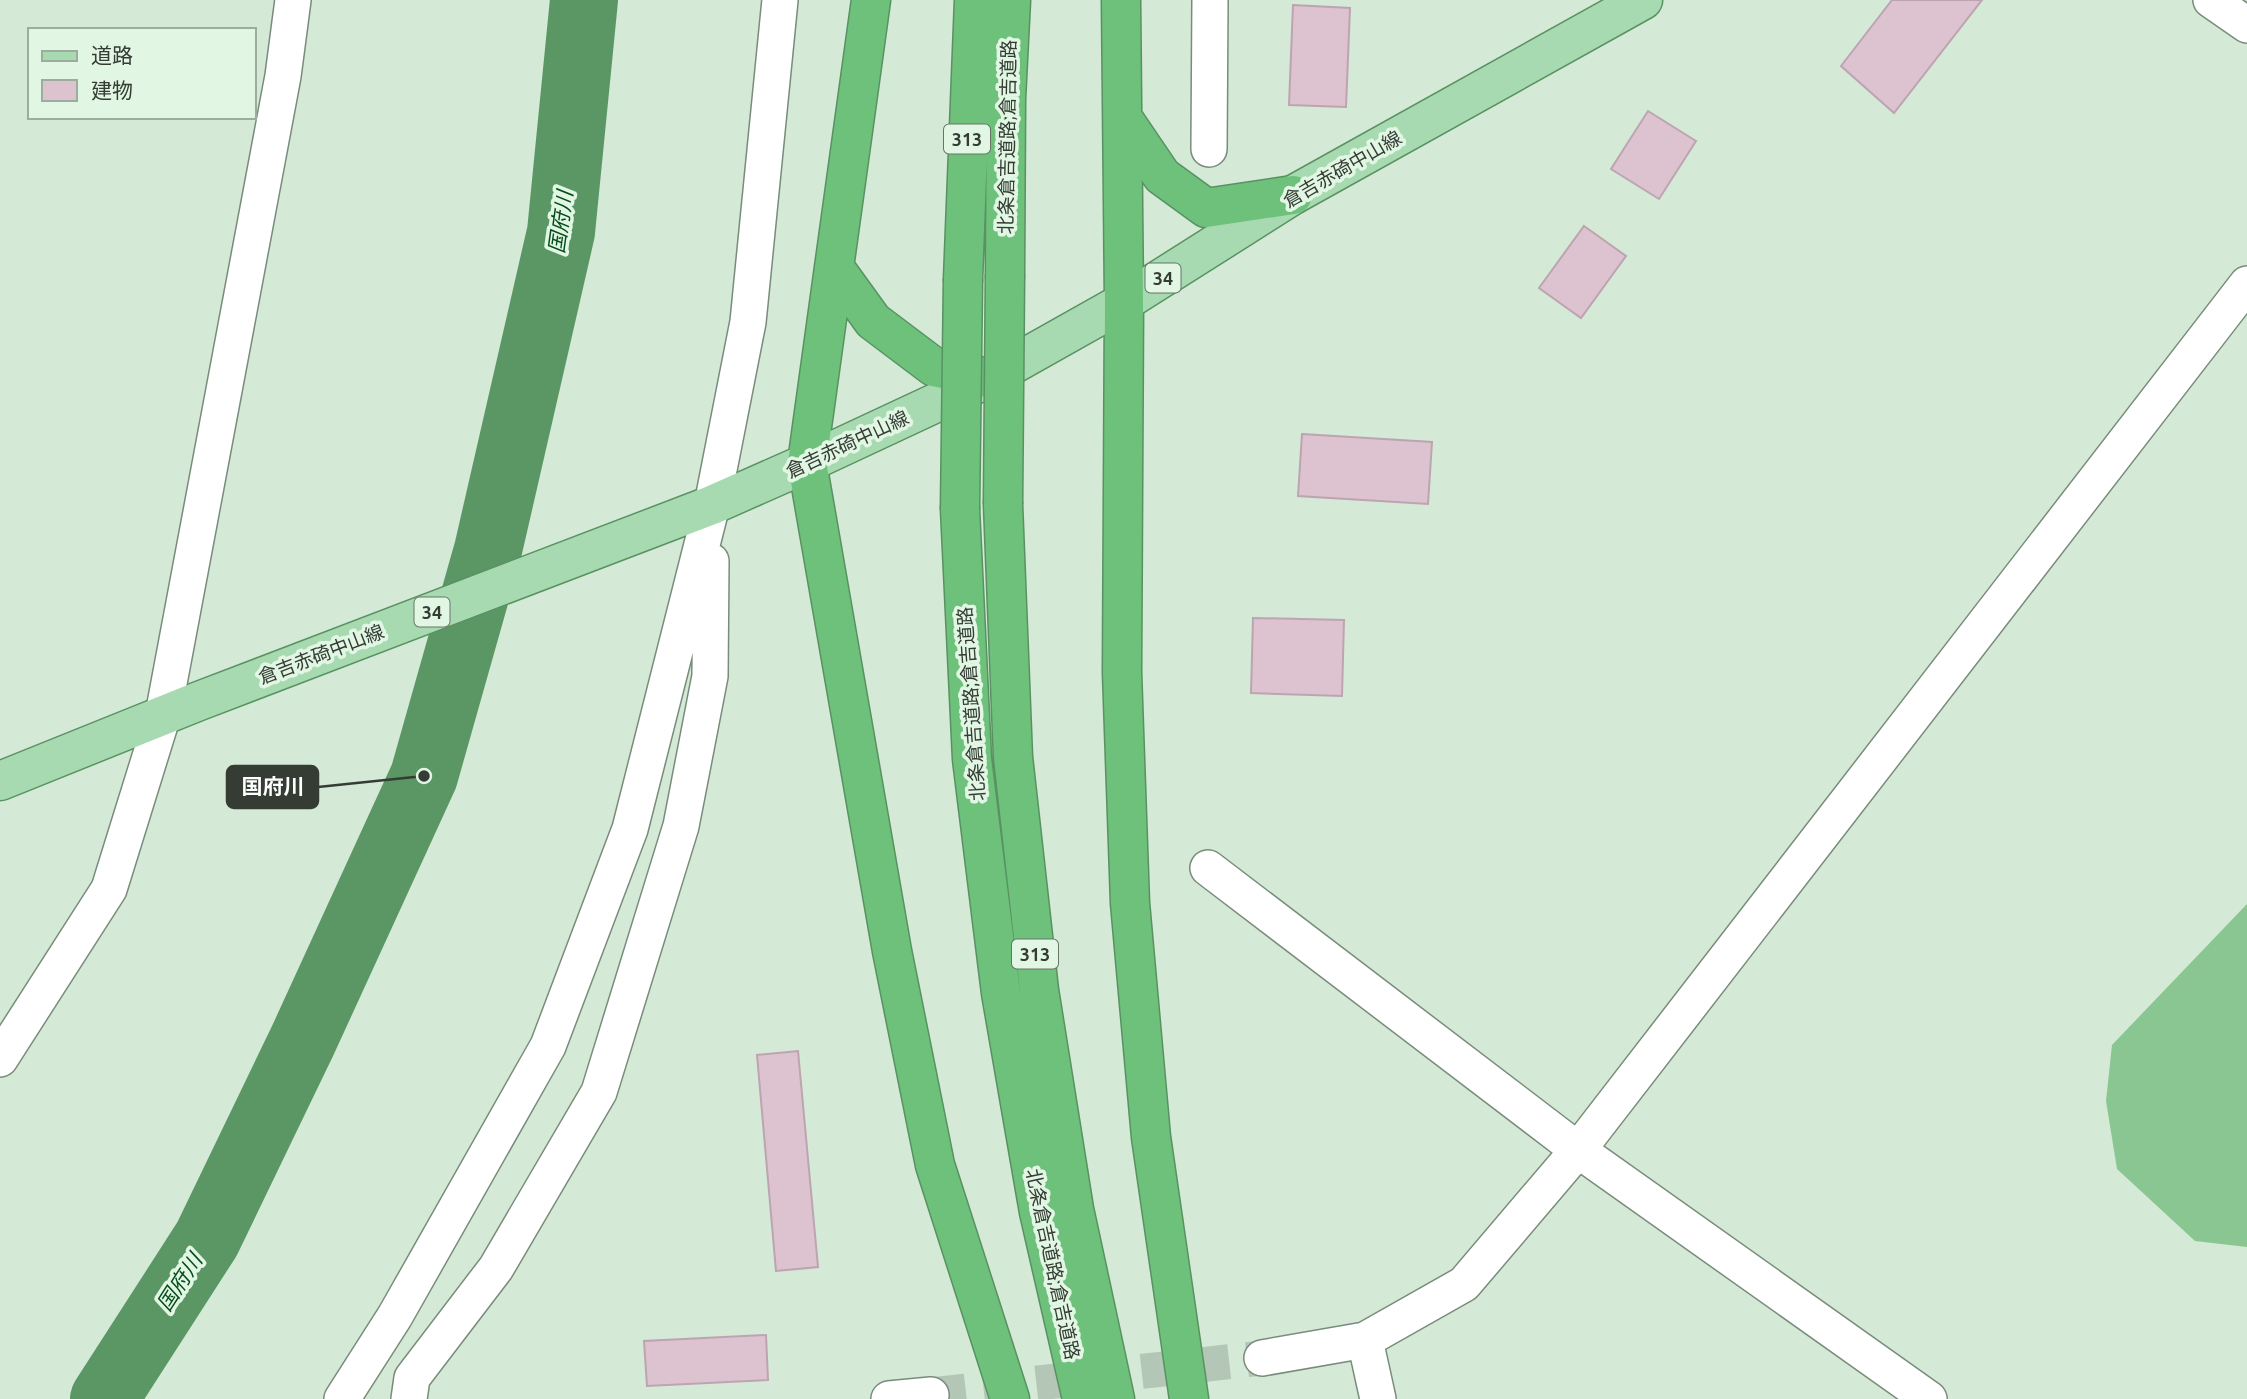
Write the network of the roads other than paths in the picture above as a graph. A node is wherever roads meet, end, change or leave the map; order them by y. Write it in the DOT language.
graph roads {
  1 [pos="293,0"];
  2 [pos="780,0"];
  3 [pos="871,0"];
  4 [pos="974,0"];
  5 [pos="1010,0"];
  6 [pos="1121,0"];
  7 [pos="1210,0"];
  8 [pos="1643,0"];
  9 [pos="2211,0"];
  10 [pos="2247,25"];
  11 [pos="1124,120"];
  12 [pos="1209,149"];
  13 [pos="1293,195"];
  14 [pos="834,267"];
  15 [pos="2247,284"];
  16 [pos="1124,302"];
  17 [pos="989,378"];
  18 [pos="807,463"];
  19 [pos="712,505"];
  20 [pos="163,715"];
  21 [pos="0,781"];
  22 [pos="1208,868"];
  23 [pos="0,1059"];
  24 [pos="1578,1150"];
  25 [pos="1365,1340"];
  26 [pos="1262,1358"];
  27 [pos="931,1395"];
  28 [pos="342,1399"];
  29 [pos="409,1399"];
  30 [pos="889,1399"];
  31 [pos="1010,1399"];
  32 [pos="1082,1399"];
  33 [pos="1115,1399"];
  34 [pos="1189,1399"];
  35 [pos="1378,1399"];
  36 [pos="1929,1399"];
  1 -- 20 [label="street"];
  2 -- 19 [label="street"];
  3 -- 14 [label="highway"];
  4 -- 32 [label="highway, 北条倉吉道路;倉吉道路 / 313, bridge"];
  5 -- 33 [label="highway, 北条倉吉道路;倉吉道路 / 313, bridge"];
  6 -- 11 [label="highway"];
  7 -- 12 [label="street"];
  8 -- 13 [label="main road, 倉吉赤碕中山線 / 34"];
  9 -- 10 [label="street"];
  11 -- 13 [label="highway"];
  11 -- 16 [label="highway"];
  13 -- 16 [label="main road, 倉吉赤碕中山線 / 34"];
  14 -- 17 [label="highway"];
  14 -- 18 [label="highway"];
  15 -- 24 [label="street"];
  16 -- 17 [label="main road, 倉吉赤碕中山線 / 34"];
  16 -- 34 [label="highway"];
  17 -- 18 [label="main road, 倉吉赤碕中山線 / 34"];
  18 -- 19 [label="main road, 倉吉赤碕中山線 / 34"];
  18 -- 31 [label="highway"];
  19 -- 20 [label="main road, 倉吉赤碕中山線 / 34"];
  19 -- 28 [label="street"];
  19 -- 29 [label="street"];
  20 -- 21 [label="main road, 倉吉赤碕中山線 / 34"];
  20 -- 23 [label="street"];
  22 -- 24 [label="street"];
  24 -- 25 [label="street"];
  24 -- 36 [label="street"];
  25 -- 26 [label="street"];
  25 -- 35 [label="street"];
  27 -- 30 [label="street"];
}
